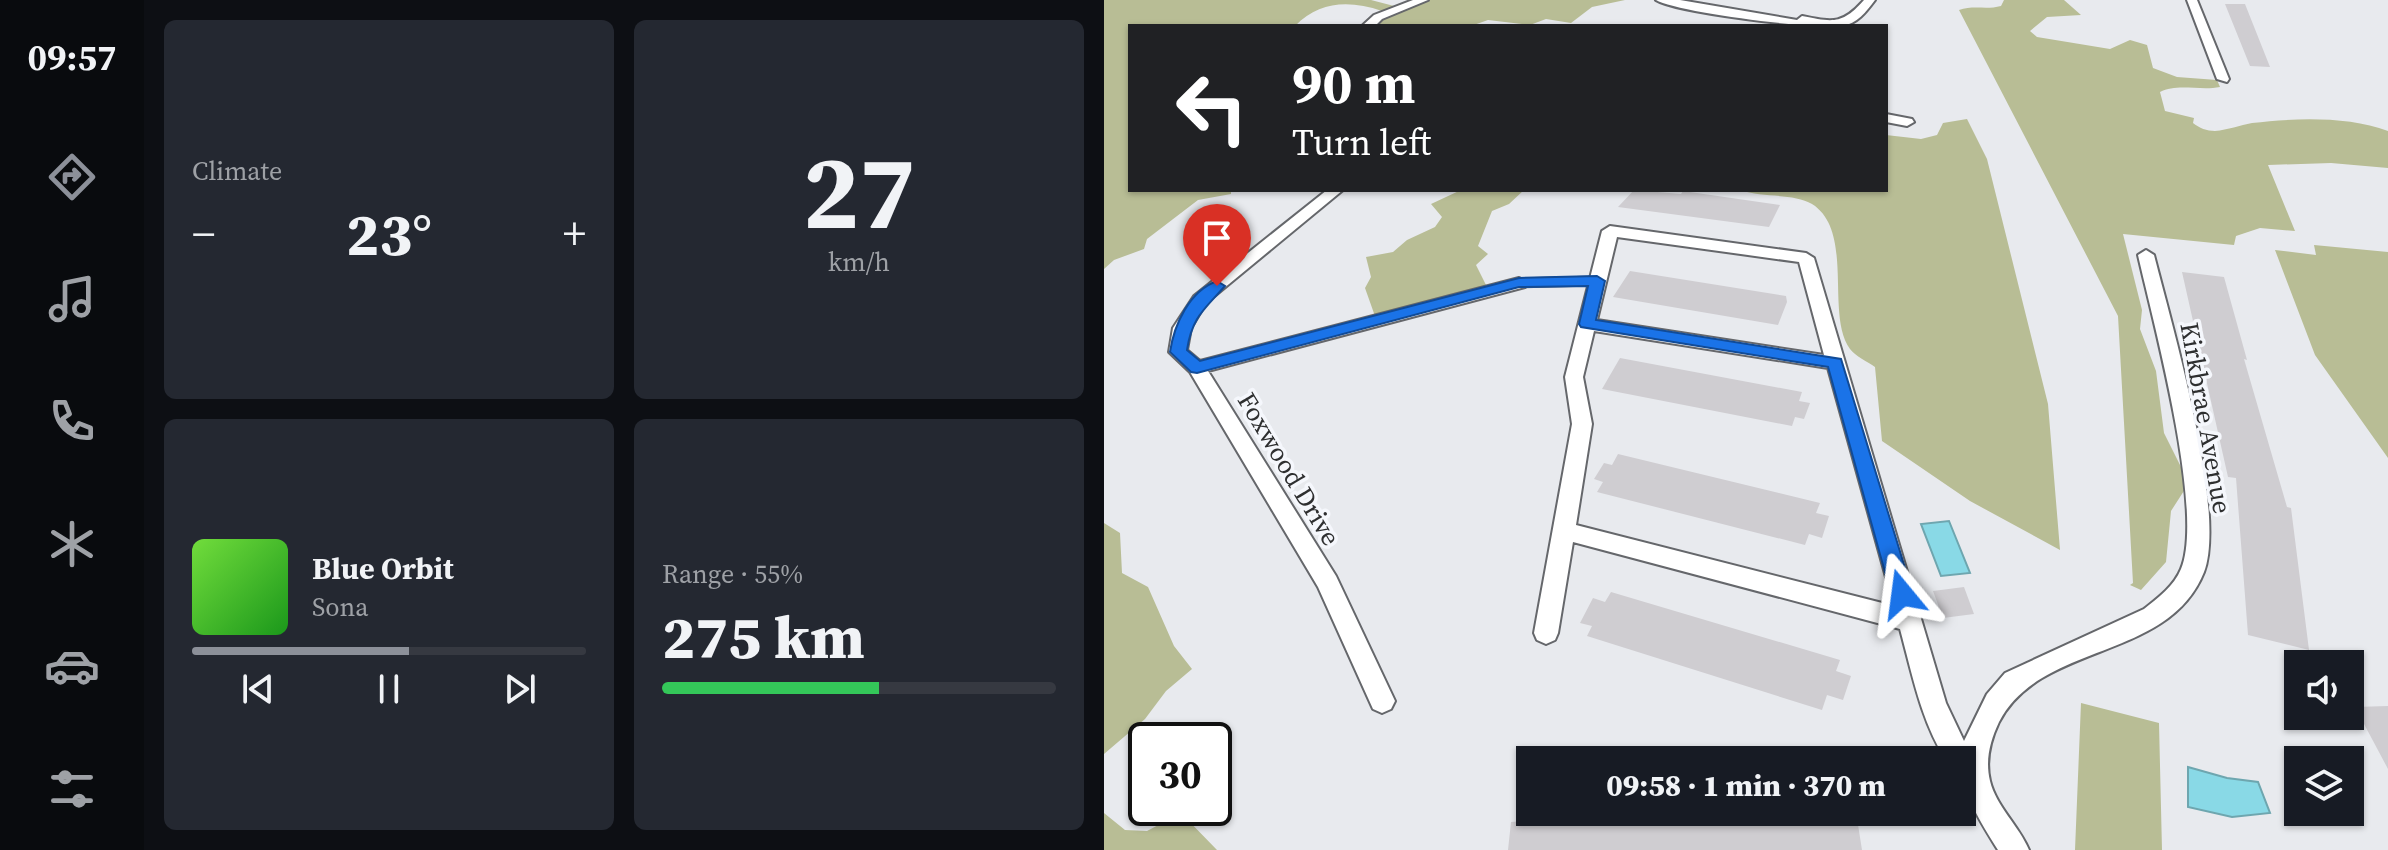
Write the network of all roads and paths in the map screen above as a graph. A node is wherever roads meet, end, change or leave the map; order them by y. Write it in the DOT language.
graph roads {
  1 [pos="1407,0"];
  2 [pos="1423,0"];
  3 [pos="1661,0"];
  4 [pos="1690,0"];
  5 [pos="1870,0"];
  6 [pos="1883,0"];
  7 [pos="2192,0"];
  8 [pos="1358,24"];
  9 [pos="1370,24"];
  10 [pos="1802,24"];
  11 [pos="1824,24"];
  12 [pos="1839,24"];
  13 [pos="1853,24"];
  14 [pos="2223,79"];
  15 [pos="1888,118"];
  16 [pos="1907,122"];
  17 [pos="1334,192"];
  18 [pos="2146,255"];
  19 [pos="1597,281"];
  20 [pos="1519,283"];
  21 [pos="1587,324"];
  22 [pos="1835,363"];
  23 [pos="1197,368"];
  24 [pos="1564,531"];
  25 [pos="1910,621"];
  26 [pos="1546,633"];
  27 [pos="1382,701"];
  28 [pos="1952,746"];
  29 [pos="1976,784"];
  30 [pos="1978,787"];
  31 [pos="2014,850"];
  1 -- 8 [label="street"];
  2 -- 9 [label="street"];
  3 -- 10 [label="street"];
  4 -- 11 [label="street"];
  5 -- 12 [label="street"];
  6 -- 13 [label="street"];
  7 -- 14 [label="street"];
  15 -- 16 [label="street"];
  17 -- 23 [label="street, Foxwood Drive"];
  18 -- 30 [label="street, Kirkbrae Avenue"];
  19 -- 20 [label="lane"];
  19 -- 21 [label="street"];
  19 -- 22 [label="street"];
  20 -- 23 [label="street"];
  21 -- 22 [label="street"];
  21 -- 24 [label="street"];
  22 -- 25 [label="street"];
  23 -- 27 [label="street, Foxwood Drive"];
  24 -- 25 [label="street"];
  24 -- 26 [label="street"];
  25 -- 28 [label="street"];
  29 -- 30 [label="street"];
  30 -- 31 [label="street, Kirkbrae Avenue"];
}
